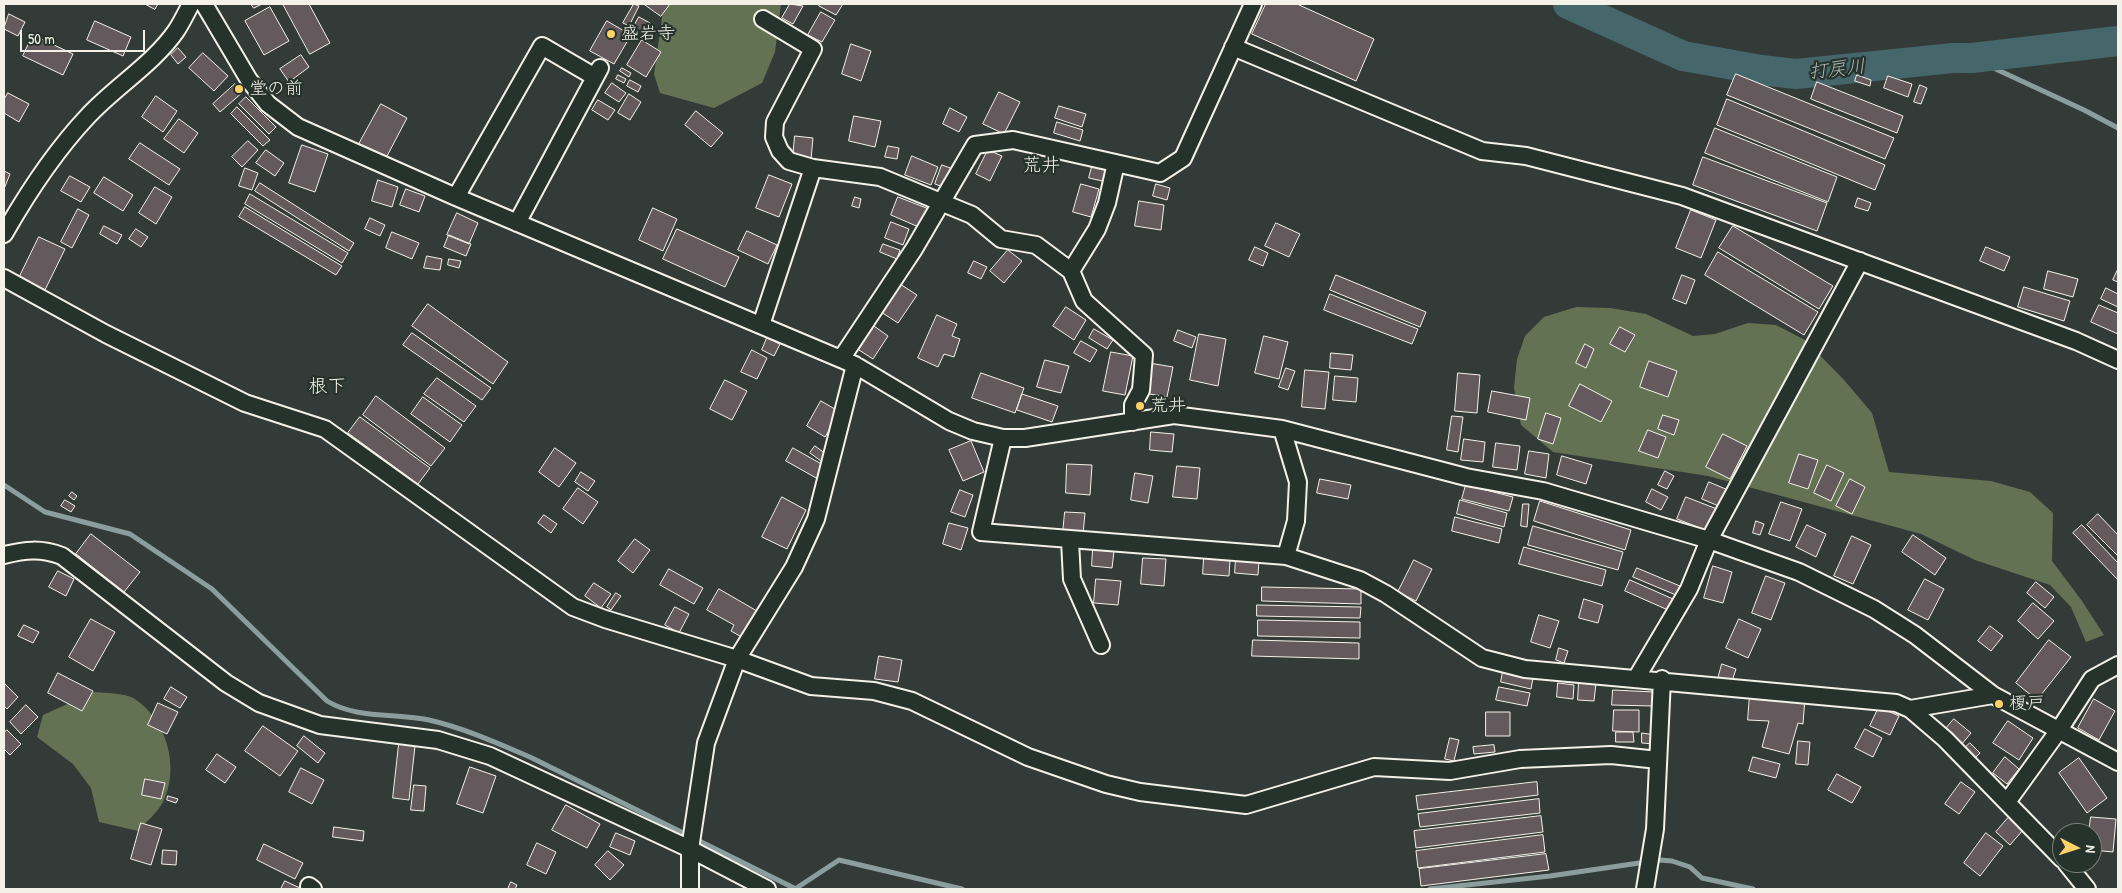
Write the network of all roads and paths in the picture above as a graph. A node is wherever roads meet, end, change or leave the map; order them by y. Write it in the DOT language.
graph roads {
  1 [pos="191,4"];
  2 [pos="204,4"];
  3 [pos="1253,4"];
  4 [pos="763,19"];
  5 [pos="1232,47"];
  6 [pos="1116,163"];
  7 [pos="812,168"];
  8 [pos="456,197"];
  9 [pos="942,202"];
  10 [pos="517,222"];
  11 [pos="4,234"];
  12 [pos="1860,260"];
  13 [pos="1071,271"];
  14 [pos="4,278"];
  15 [pos="761,325"];
  16 [pos="2118,360"];
  17 [pos="848,362"];
  18 [pos="1132,422"];
  19 [pos="1282,429"];
  20 [pos="1003,438"];
  21 [pos="1709,540"];
  22 [pos="1070,541"];
  23 [pos="4,555"];
  24 [pos="1286,556"];
  25 [pos="1101,645"];
  26 [pos="736,659"];
  27 [pos="2118,664"];
  28 [pos="1637,677"];
  29 [pos="1662,679"];
  30 [pos="1993,695"];
  31 [pos="1910,709"];
  32 [pos="2059,730"];
  33 [pos="1658,760"];
  34 [pos="2118,762"];
  35 [pos="2007,802"];
  36 [pos="690,849"];
  37 [pos="2052,849"];
  38 [pos="2074,873"];
  39 [pos="690,889"];
  40 [pos="767,889"];
  41 [pos="1645,889"];
  42 [pos="2087,889"];
  1 -- 11 [label="street"];
  2 -- 8 [label="street"];
  3 -- 5 [label="street"];
  4 -- 7 [label="street"];
  5 -- 6 [label="street"];
  5 -- 12 [label="street"];
  6 -- 9 [label="street"];
  6 -- 13 [label="street"];
  7 -- 9 [label="street"];
  7 -- 15 [label="street"];
  8 -- 10 [label="street"];
  8 -- 10 [label="street"];
  9 -- 13 [label="street"];
  9 -- 17 [label="street"];
  10 -- 15 [label="street"];
  12 -- 16 [label="street"];
  12 -- 21 [label="street"];
  13 -- 18 [label="street"];
  14 -- 26 [label="street"];
  15 -- 17 [label="street"];
  17 -- 20 [label="street"];
  17 -- 26 [label="street"];
  18 -- 19 [label="street"];
  18 -- 20 [label="street"];
  19 -- 21 [label="street"];
  19 -- 24 [label="street"];
  20 -- 22 [label="street"];
  21 -- 28 [label="street"];
  21 -- 30 [label="street"];
  22 -- 24 [label="street"];
  22 -- 25 [label="street"];
  23 -- 36 [label="street"];
  24 -- 28 [label="street"];
  26 -- 33 [label="street"];
  26 -- 36 [label="street"];
  27 -- 32 [label="street"];
  28 -- 29 [label="street"];
  29 -- 31 [label="street"];
  29 -- 33 [label="street"];
  30 -- 31 [label="street"];
  30 -- 32 [label="street"];
  31 -- 35 [label="street"];
  32 -- 34 [label="street"];
  32 -- 35 [label="street"];
  33 -- 41 [label="street"];
  35 -- 37 [label="street"];
  36 -- 39 [label="street"];
  36 -- 40 [label="street"];
  38 -- 42 [label="street"];
}
